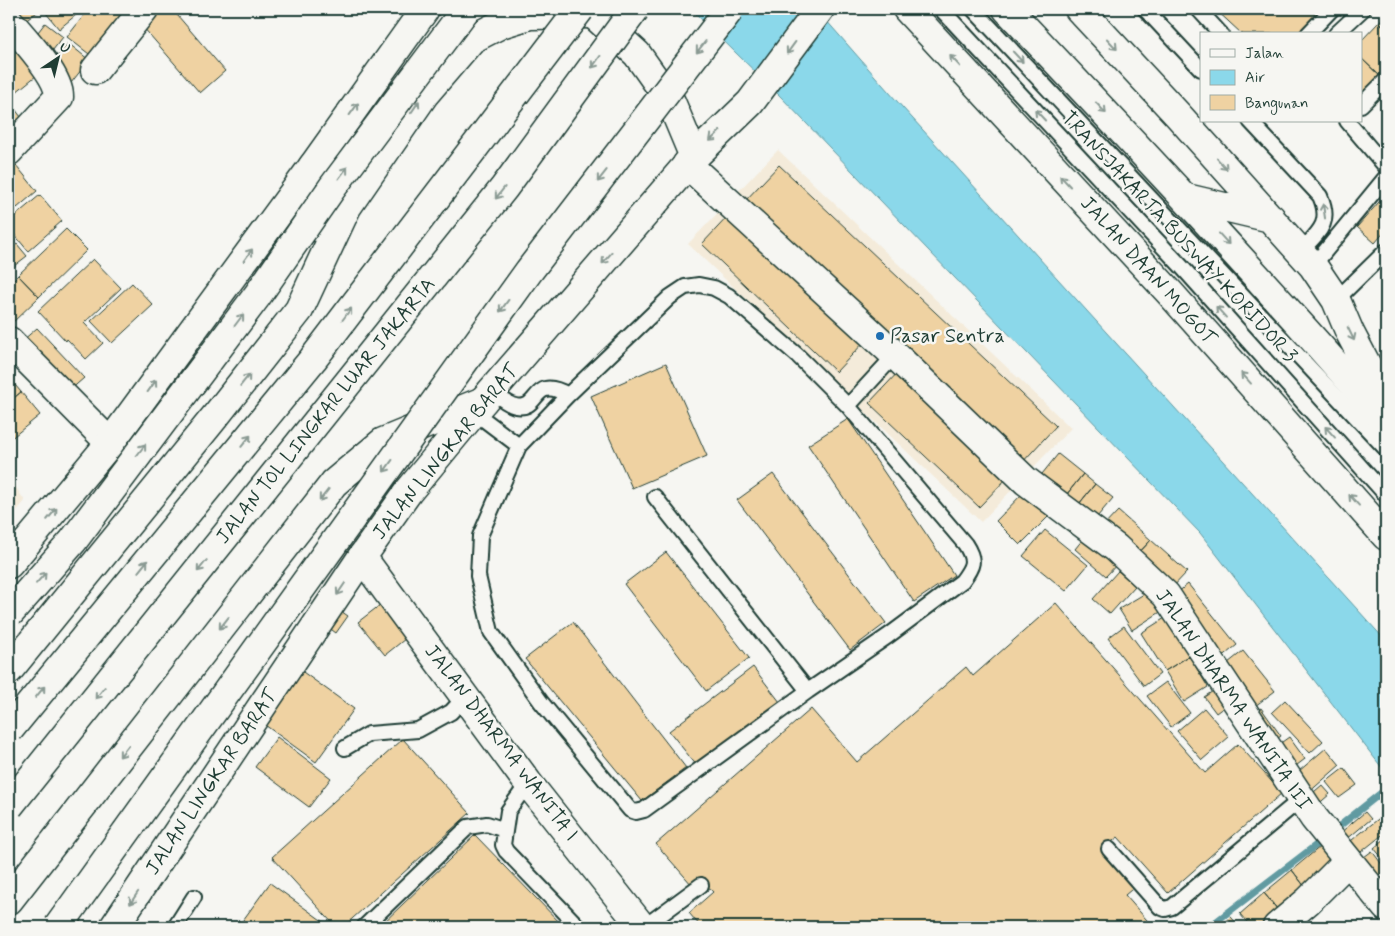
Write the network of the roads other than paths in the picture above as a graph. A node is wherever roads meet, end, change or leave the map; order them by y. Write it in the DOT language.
graph roads {
  1 [pos="144,9"];
  2 [pos="425,9"];
  3 [pos="466,9"];
  4 [pos="635,9"];
  5 [pos="730,9"];
  6 [pos="820,9"];
  7 [pos="907,9"];
  8 [pos="941,9"];
  9 [pos="973,9"];
  10 [pos="1007,9"];
  11 [pos="1144,9"];
  12 [pos="1198,9"];
  13 [pos="1332,9"];
  14 [pos="1363,9"];
  15 [pos="586,11"];
  16 [pos="1089,12"];
  17 [pos="9,21"];
  18 [pos="1219,32"];
  19 [pos="1310,32"];
  20 [pos="1338,32"];
  21 [pos="1200,68"];
  22 [pos="95,70"];
  23 [pos="1386,80"];
  24 [pos="1362,104"];
  25 [pos="1251,122"];
  26 [pos="1348,122"];
  27 [pos="9,151"];
  28 [pos="690,160"];
  29 [pos="314,166"];
  30 [pos="1386,167"];
  31 [pos="1386,177"];
  32 [pos="1186,198"];
  33 [pos="1272,218"];
  34 [pos="1386,251"];
  35 [pos="1307,258"];
  36 [pos="319,269"];
  37 [pos="1336,300"];
  38 [pos="9,341"];
  39 [pos="895,355"];
  40 [pos="568,395"];
  41 [pos="483,401"];
  42 [pos="1386,402"];
  43 [pos="848,406"];
  44 [pos="1386,422"];
  45 [pos="110,443"];
  46 [pos="519,446"];
  47 [pos="1386,449"];
  48 [pos="1386,495"];
  49 [pos="656,497"];
  50 [pos="1386,536"];
  51 [pos="362,557"];
  52 [pos="9,564"];
  53 [pos="9,614"];
  54 [pos="9,670"];
  55 [pos="808,691"];
  56 [pos="465,697"];
  57 [pos="9,730"];
  58 [pos="345,748"];
  59 [pos="528,783"];
  60 [pos="9,806"];
  61 [pos="1307,809"];
  62 [pos="505,830"];
  63 [pos="1109,849"];
  64 [pos="1341,853"];
  65 [pos="701,885"];
  66 [pos="194,896"];
  67 [pos="9,900"];
  68 [pos="1386,907"];
  69 [pos="638,925"];
  70 [pos="58,927"];
  71 [pos="114,927"];
  72 [pos="175,927"];
  73 [pos="364,927"];
  74 [pos="576,927"];
  75 [pos="1277,927"];
  1 -- 22 [label="main road"];
  29 -- 2 [label="main road, one-way"];
  53 -- 3 [label="main road, one-way, bridge"];
  4 -- 60 [label="main road, JALAN TOL LINGKAR LUAR JAKARTA, one-way, bridge"];
  5 -- 70 [label="main road, JALAN LINGKAR BARAT, one-way, bridge"];
  6 -- 28 [label="main road, JALAN LINGKAR BARAT, one-way"];
  50 -- 7 [label="main road, JALAN DAAN MOGOT, one-way"];
  48 -- 8 [label="lane, TRANSJAKARTA BUSWAY KORIDOR 3, one-way"];
  9 -- 47 [label="lane, TRANSJAKARTA BUSWAY KORIDOR 3, one-way"];
  10 -- 32 [label="main road, one-way"];
  11 -- 21 [label="lane"];
  12 -- 18 [label="lane"];
  13 -- 19 [label="lane"];
  14 -- 20 [label="lane"];
  15 -- 28 [label="main road"];
  36 -- 15 [label="main road, one-way"];
  57 -- 15 [label="main road, one-way, bridge"];
  16 -- 33 [label="main road, one-way"];
  17 -- 27 [label="main road"];
  23 -- 24 [label="lane"];
  35 -- 25 [label="lane, one-way"];
  26 -- 30 [label="lane"];
  28 -- 39 [label="main road, JALAN DHARMA WANITA III"];
  28 -- 41 [label="main road, JALAN LINGKAR BARAT, one-way"];
  29 -- 36 [label="main road"];
  45 -- 29 [label="main road, one-way"];
  31 -- 35 [label="lane"];
  32 -- 33 [label="main road"];
  32 -- 44 [label="main road, one-way"];
  33 -- 35 [label="main road"];
  34 -- 37 [label="lane"];
  35 -- 37 [label="main road"];
  54 -- 36 [label="main road, one-way"];
  37 -- 42 [label="main road, one-way"];
  38 -- 45 [label="main road"];
  39 -- 43 [label="lane"];
  39 -- 61 [label="main road, JALAN DHARMA WANITA III"];
  40 -- 41 [label="lane"];
  40 -- 43 [label="lane"];
  40 -- 46 [label="lane"];
  41 -- 46 [label="lane"];
  41 -- 51 [label="main road, JALAN LINGKAR BARAT"];
  41 -- 67 [label="main road, one-way"];
  43 -- 55 [label="lane"];
  52 -- 45 [label="main road, one-way"];
  46 -- 55 [label="lane"];
  49 -- 55 [label="lane"];
  51 -- 56 [label="main road, JALAN DHARMA WANITA I"];
  51 -- 71 [label="main road, JALAN LINGKAR BARAT, one-way"];
  56 -- 58 [label="lane"];
  56 -- 59 [label="main road, JALAN DHARMA WANITA I"];
  59 -- 62 [label="lane"];
  59 -- 69 [label="main road, JALAN DHARMA WANITA I"];
  61 -- 63 [label="lane"];
  61 -- 64 [label="main road, JALAN DHARMA WANITA III"];
  62 -- 73 [label="lane"];
  62 -- 74 [label="lane"];
  64 -- 68 [label="main road, JALAN DHARMA WANITA III"];
  64 -- 75 [label="main road"];
  65 -- 69 [label="lane"];
  66 -- 72 [label="lane"];
}
